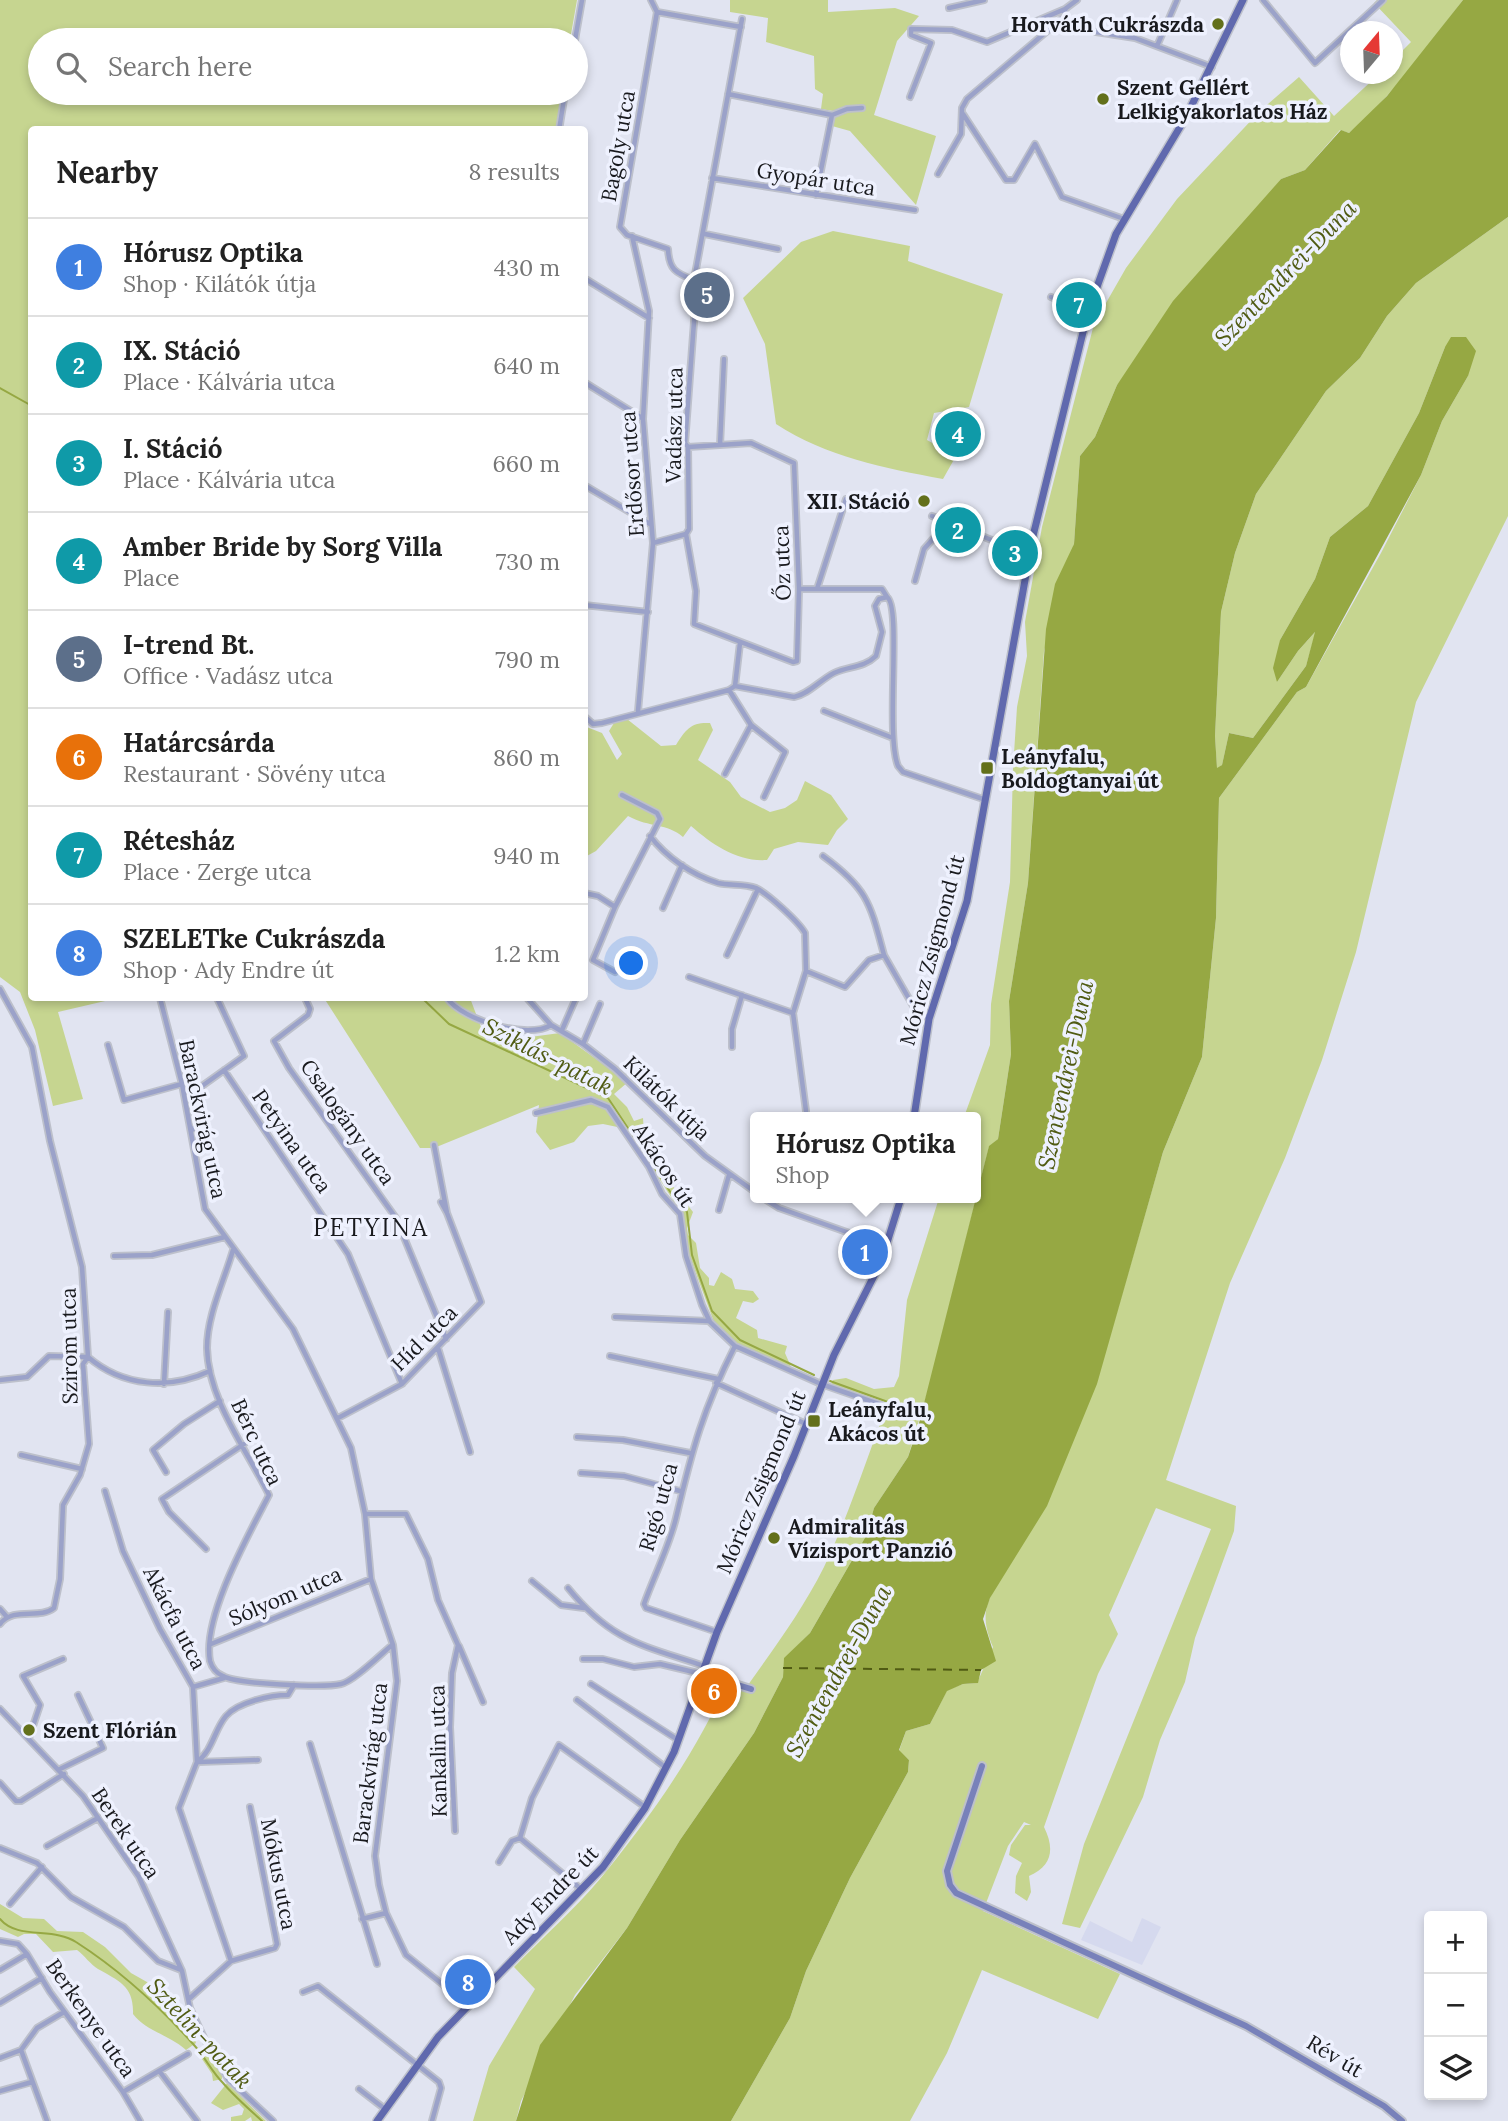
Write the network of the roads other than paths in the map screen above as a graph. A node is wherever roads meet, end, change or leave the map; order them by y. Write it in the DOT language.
graph roads {
  1 [pos="582,0"];
  2 [pos="651,0"];
  3 [pos="984,0"];
  4 [pos="1077,0"];
  5 [pos="1177,0"];
  6 [pos="1242,0"];
  7 [pos="1263,0"];
  8 [pos="1383,0"];
  9 [pos="949,8"];
  10 [pos="1065,9"];
  11 [pos="657,12"];
  12 [pos="742,19"];
  13 [pos="741,27"];
  14 [pos="577,28"];
  15 [pos="1096,32"];
  16 [pos="1157,46"];
  17 [pos="1212,67"];
  18 [pos="728,94"];
  19 [pos="910,97"];
  20 [pos="563,105"];
  21 [pos="862,108"];
  22 [pos="963,114"];
  23 [pos="832,115"];
  24 [pos="560,126"];
  25 [pos="937,174"];
  26 [pos="712,178"];
  27 [pos="816,195"];
  28 [pos="915,210"];
  29 [pos="1124,219"];
  30 [pos="705,234"];
  31 [pos="632,236"];
  32 [pos="778,249"];
  33 [pos="588,280"];
  34 [pos="694,281"];
  35 [pos="1051,297"];
  36 [pos="1087,315"];
  37 [pos="649,318"];
  38 [pos="1098,318"];
  39 [pos="724,359"];
  40 [pos="588,385"];
  41 [pos="643,419"];
  42 [pos="720,445"];
  43 [pos="688,447"];
  44 [pos="588,487"];
  45 [pos="846,499"];
  46 [pos="932,516"];
  47 [pos="948,522"];
  48 [pos="651,524"];
  49 [pos="686,534"];
  50 [pos="653,543"];
  51 [pos="1030,555"];
  52 [pos="915,581"];
  53 [pos="799,589"];
  54 [pos="817,589"];
  55 [pos="887,597"];
  56 [pos="588,605"];
  57 [pos="648,612"];
  58 [pos="740,643"];
  59 [pos="735,686"];
  60 [pos="729,690"];
  61 [pos="638,711"];
  62 [pos="824,711"];
  63 [pos="588,720"];
  64 [pos="751,725"];
  65 [pos="893,738"];
  66 [pos="725,774"];
  67 [pos="622,795"];
  68 [pos="764,797"];
  69 [pos="986,800"];
  70 [pos="650,836"];
  71 [pos="824,856"];
  72 [pos="682,865"];
  73 [pos="758,890"];
  74 [pos="588,894"];
  75 [pos="615,908"];
  76 [pos="663,908"];
  77 [pos="727,955"];
  78 [pos="884,955"];
  79 [pos="806,971"];
  80 [pos="615,972"];
  81 [pos="689,977"];
  82 [pos="0,989"];
  83 [pos="742,995"];
  84 [pos="161,1001"];
  85 [pos="218,1001"];
  86 [pos="306,1001"];
  87 [pos="451,1001"];
  88 [pos="530,1001"];
  89 [pos="575,1001"];
  90 [pos="600,1004"];
  91 [pos="793,1013"];
  92 [pos="929,1019"];
  93 [pos="551,1025"];
  94 [pos="562,1030"];
  95 [pos="583,1044"];
  96 [pos="108,1045"];
  97 [pos="732,1046"];
  98 [pos="224,1070"];
  99 [pos="182,1084"];
  100 [pos="806,1111"];
  101 [pos="536,1112"];
  102 [pos="915,1112"];
  103 [pos="191,1131"];
  104 [pos="434,1145"];
  105 [pos="729,1175"];
  106 [pos="750,1189"];
  107 [pos="441,1202"];
  108 [pos="771,1203"];
  109 [pos="900,1203"];
  110 [pos="719,1210"];
  111 [pos="447,1213"];
  112 [pos="225,1237"];
  113 [pos="887,1247"];
  114 [pos="234,1249"];
  115 [pos="114,1256"];
  116 [pos="168,1312"];
  117 [pos="615,1317"];
  118 [pos="710,1322"];
  119 [pos="446,1339"];
  120 [pos="736,1346"];
  121 [pos="438,1348"];
  122 [pos="610,1356"];
  123 [pos="88,1357"];
  124 [pos="210,1371"];
  125 [pos="0,1380"];
  126 [pos="717,1381"];
  127 [pos="164,1384"];
  128 [pos="402,1384"];
  129 [pos="821,1384"];
  130 [pos="220,1401"];
  131 [pos="890,1408"];
  132 [pos="338,1418"];
  133 [pos="806,1424"];
  134 [pos="577,1437"];
  135 [pos="244,1444"];
  136 [pos="470,1452"];
  137 [pos="690,1453"];
  138 [pos="21,1455"];
  139 [pos="82,1469"];
  140 [pos="166,1472"];
  141 [pos="581,1473"];
  142 [pos="105,1491"];
  143 [pos="680,1491"];
  144 [pos="365,1514"];
  145 [pos="206,1549"];
  146 [pos="371,1579"];
  147 [pos="532,1581"];
  148 [pos="568,1588"];
  149 [pos="0,1608"];
  150 [pos="585,1608"];
  151 [pos="7,1617"];
  152 [pos="0,1624"];
  153 [pos="717,1632"];
  154 [pos="212,1644"];
  155 [pos="393,1645"];
  156 [pos="458,1645"];
  157 [pos="63,1659"];
  158 [pos="583,1660"];
  159 [pos="703,1670"];
  160 [pos="225,1678"];
  161 [pos="591,1684"];
  162 [pos="294,1685"];
  163 [pos="193,1686"];
  164 [pos="751,1689"];
  165 [pos="78,1695"];
  166 [pos="577,1700"];
  167 [pos="483,1702"];
  168 [pos="0,1709"];
  169 [pos="29,1738"];
  170 [pos="678,1740"];
  171 [pos="310,1744"];
  172 [pos="258,1760"];
  173 [pos="197,1762"];
  174 [pos="982,1766"];
  175 [pos="667,1768"];
  176 [pos="60,1769"];
  177 [pos="64,1774"];
  178 [pos="0,1783"];
  179 [pos="250,1807"];
  180 [pos="645,1808"];
  181 [pos="98,1818"];
  182 [pos="455,1830"];
  183 [pos="520,1838"];
  184 [pos="47,1846"];
  185 [pos="0,1848"];
  186 [pos="499,1862"];
  187 [pos="42,1867"];
  188 [pos="582,1890"];
  189 [pos="10,1904"];
  190 [pos="386,1913"];
  191 [pos="362,1919"];
  192 [pos="0,1941"];
  193 [pos="27,1954"];
  194 [pos="231,1961"];
  195 [pos="377,1964"];
  196 [pos="0,1970"];
  197 [pos="182,1971"];
  198 [pos="42,1978"];
  199 [pos="303,1992"];
  200 [pos="190,1999"];
  201 [pos="0,2003"];
  202 [pos="467,2004"];
  203 [pos="64,2012"];
  204 [pos="21,2050"];
  205 [pos="188,2054"];
  206 [pos="0,2058"];
  207 [pos="416,2066"];
  208 [pos="160,2072"];
  209 [pos="32,2082"];
  210 [pos="359,2089"];
  211 [pos="0,2091"];
  212 [pos="123,2092"];
  213 [pos="385,2109"];
  214 [pos="47,2121"];
  215 [pos="140,2121"];
  216 [pos="197,2121"];
  217 [pos="273,2121"];
  218 [pos="377,2121"];
  219 [pos="432,2121"];
  220 [pos="1402,2121"];
  1 -- 14 [label="street"];
  2 -- 11 [label="street"];
  3 -- 9 [label="street"];
  4 -- 10 [label="street"];
  5 -- 16 [label="street"];
  6 -- 17 [label="main road, Móricz Zsigmond út"];
  7 -- 8 [label="street"];
  10 -- 19 [label="street"];
  10 -- 22 [label="street"];
  11 -- 13 [label="street"];
  11 -- 31 [label="street, Bagoly utca"];
  12 -- 13 [label="street, Vadász utca"];
  13 -- 18 [label="street, Vadász utca"];
  15 -- 16 [label="street"];
  16 -- 17 [label="street"];
  17 -- 29 [label="main road, Móricz Zsigmond út"];
  18 -- 23 [label="street"];
  18 -- 26 [label="street, Vadász utca"];
  20 -- 24 [label="street"];
  21 -- 23 [label="street"];
  22 -- 25 [label="street"];
  22 -- 29 [label="street"];
  23 -- 27 [label="street"];
  26 -- 27 [label="street, Gyopár utca"];
  26 -- 30 [label="street, Vadász utca"];
  27 -- 28 [label="street, Gyopár utca"];
  29 -- 36 [label="main road, Móricz Zsigmond út"];
  30 -- 32 [label="street"];
  30 -- 34 [label="street, Vadász utca"];
  31 -- 34 [label="street"];
  31 -- 37 [label="street, Erdősor utca"];
  33 -- 37 [label="street"];
  34 -- 43 [label="street, Vadász utca"];
  35 -- 36 [label="street"];
  36 -- 38 [label="street"];
  36 -- 51 [label="main road, Móricz Zsigmond út"];
  37 -- 41 [label="street, Erdősor utca"];
  39 -- 42 [label="street"];
  40 -- 41 [label="street"];
  41 -- 48 [label="street, Erdősor utca"];
  42 -- 43 [label="street"];
  42 -- 53 [label="street, Őz utca"];
  43 -- 49 [label="street, Vadász utca"];
  44 -- 48 [label="street"];
  45 -- 54 [label="street"];
  46 -- 47 [label="street"];
  47 -- 51 [label="street"];
  47 -- 52 [label="street"];
  48 -- 50 [label="street, Erdősor utca"];
  49 -- 50 [label="street"];
  49 -- 58 [label="street, Vadász utca"];
  50 -- 57 [label="street, Erdősor utca"];
  51 -- 69 [label="main road, Móricz Zsigmond út"];
  53 -- 54 [label="street"];
  53 -- 58 [label="street, Őz utca"];
  54 -- 55 [label="street"];
  55 -- 59 [label="street"];
  55 -- 65 [label="street"];
  56 -- 57 [label="street"];
  57 -- 61 [label="street, Erdősor utca"];
  58 -- 59 [label="street"];
  59 -- 60 [label="street"];
  60 -- 61 [label="street"];
  60 -- 64 [label="street"];
  61 -- 63 [label="street"];
  62 -- 65 [label="street"];
  64 -- 66 [label="street"];
  64 -- 68 [label="street"];
  65 -- 69 [label="street"];
  67 -- 70 [label="street"];
  69 -- 92 [label="main road, Móricz Zsigmond út"];
  70 -- 72 [label="street"];
  70 -- 75 [label="street"];
  71 -- 78 [label="street"];
  72 -- 73 [label="street"];
  72 -- 76 [label="street"];
  73 -- 77 [label="street"];
  73 -- 79 [label="street"];
  74 -- 75 [label="street"];
  75 -- 80 [label="street"];
  78 -- 79 [label="street"];
  78 -- 92 [label="street"];
  79 -- 91 [label="street"];
  81 -- 83 [label="street"];
  82 -- 123 [label="street, Szirom utca"];
  83 -- 91 [label="street"];
  83 -- 97 [label="street"];
  84 -- 99 [label="street, Barackvirág utca"];
  85 -- 98 [label="street"];
  86 -- 119 [label="street, Csalogány utca"];
  87 -- 93 [label="street"];
  88 -- 93 [label="street"];
  89 -- 94 [label="street"];
  90 -- 95 [label="street"];
  91 -- 100 [label="street"];
  92 -- 102 [label="main road, Móricz Zsigmond út"];
  93 -- 94 [label="street, Kilátók útja"];
  94 -- 95 [label="street, Kilátók útja"];
  95 -- 105 [label="street, Kilátók útja"];
  96 -- 99 [label="street"];
  98 -- 103 [label="street"];
  98 -- 128 [label="street, Petyina utca"];
  99 -- 103 [label="street, Barackvirág utca"];
  101 -- 118 [label="street, Akácos út"];
  103 -- 112 [label="street, Barackvirág utca"];
  104 -- 111 [label="street, Híd utca"];
  105 -- 106 [label="street, Kilátók útja"];
  105 -- 110 [label="street"];
  107 -- 111 [label="street, Híd utca"];
  108 -- 113 [label="street"];
  109 -- 113 [label="main road, Móricz Zsigmond út"];
  111 -- 119 [label="street, Híd utca"];
  112 -- 114 [label="street, Barackvirág utca"];
  112 -- 115 [label="street"];
  113 -- 129 [label="main road, Móricz Zsigmond út"];
  114 -- 124 [label="street, Bérc utca"];
  114 -- 132 [label="street, Barackvirág utca"];
  116 -- 127 [label="street"];
  117 -- 118 [label="street"];
  118 -- 120 [label="street, Akácos út"];
  119 -- 121 [label="street, Híd utca"];
  120 -- 126 [label="street, Rigó utca"];
  120 -- 129 [label="street, Akácos út"];
  121 -- 128 [label="street, Híd utca"];
  121 -- 136 [label="street"];
  122 -- 126 [label="street"];
  123 -- 125 [label="street"];
  123 -- 127 [label="street"];
  123 -- 139 [label="street, Szirom utca"];
  124 -- 127 [label="street"];
  124 -- 130 [label="street, Bérc utca"];
  126 -- 133 [label="street"];
  126 -- 137 [label="street, Rigó utca"];
  128 -- 132 [label="street, Híd utca"];
  129 -- 131 [label="street, Akácos út"];
  129 -- 133 [label="main road, Móricz Zsigmond út"];
  130 -- 135 [label="street, Bérc utca"];
  130 -- 140 [label="street"];
  132 -- 144 [label="street, Barackvirág utca"];
  133 -- 153 [label="main road, Móricz Zsigmond út"];
  134 -- 137 [label="street"];
  135 -- 145 [label="street"];
  135 -- 154 [label="street, Bérc utca"];
  137 -- 143 [label="street, Rigó utca"];
  138 -- 139 [label="street"];
  139 -- 151 [label="street, Szirom utca"];
  141 -- 143 [label="street"];
  142 -- 163 [label="street, Akácfa utca"];
  143 -- 153 [label="street, Rigó utca"];
  144 -- 146 [label="street, Barackvirág utca"];
  144 -- 156 [label="street"];
  146 -- 154 [label="street, Sólyom utca"];
  146 -- 155 [label="street, Barackvirág utca"];
  147 -- 150 [label="street"];
  148 -- 150 [label="street"];
  149 -- 151 [label="street"];
  150 -- 159 [label="street"];
  151 -- 152 [label="street"];
  153 -- 159 [label="main road, Móricz Zsigmond út"];
  154 -- 160 [label="street, Bérc utca"];
  155 -- 162 [label="street"];
  155 -- 190 [label="street, Barackvirág utca"];
  156 -- 167 [label="street"];
  156 -- 182 [label="street, Kankalin utca"];
  157 -- 169 [label="street"];
  158 -- 159 [label="street"];
  159 -- 164 [label="street"];
  159 -- 170 [label="main road, Ady Endre út"];
  160 -- 162 [label="street"];
  160 -- 163 [label="street"];
  161 -- 170 [label="street"];
  162 -- 173 [label="street"];
  163 -- 173 [label="street, Akácfa utca"];
  165 -- 176 [label="street"];
  166 -- 175 [label="street"];
  168 -- 169 [label="street, Berek utca"];
  169 -- 176 [label="street, Berek utca"];
  170 -- 175 [label="main road, Ady Endre út"];
  171 -- 191 [label="street"];
  172 -- 173 [label="street"];
  173 -- 194 [label="street, Akácfa utca"];
  174 -- 220 [label="street, Rév út"];
  175 -- 180 [label="main road, Ady Endre út"];
  176 -- 177 [label="street, Berek utca"];
  177 -- 178 [label="street"];
  177 -- 181 [label="street, Berek utca"];
  179 -- 194 [label="street, Mókus utca"];
  180 -- 183 [label="street"];
  180 -- 188 [label="main road, Ady Endre út"];
  181 -- 184 [label="street"];
  181 -- 197 [label="street, Berek utca"];
  183 -- 186 [label="street"];
  183 -- 188 [label="street"];
  185 -- 187 [label="street"];
  187 -- 189 [label="street"];
  187 -- 197 [label="street"];
  188 -- 202 [label="main road, Ady Endre út"];
  190 -- 191 [label="street"];
  190 -- 202 [label="street, Barackvirág utca"];
  191 -- 195 [label="street"];
  192 -- 193 [label="street, Berkenye utca"];
  193 -- 196 [label="street"];
  193 -- 198 [label="street, Berkenye utca"];
  194 -- 200 [label="street"];
  197 -- 200 [label="street, Berek utca"];
  198 -- 201 [label="street"];
  198 -- 203 [label="street, Berkenye utca"];
  199 -- 207 [label="street"];
  200 -- 217 [label="street, Berek utca"];
  202 -- 207 [label="main road, Ady Endre út"];
  203 -- 204 [label="street"];
  203 -- 212 [label="street, Berkenye utca"];
  204 -- 206 [label="street"];
  204 -- 209 [label="street"];
  205 -- 208 [label="street, Berkenye utca"];
  207 -- 213 [label="main road, Ady Endre út"];
  207 -- 219 [label="street"];
  208 -- 212 [label="street, Berkenye utca"];
  208 -- 216 [label="street, Berkenye utca"];
  209 -- 211 [label="street"];
  209 -- 214 [label="street"];
  210 -- 213 [label="street"];
  212 -- 215 [label="street"];
  213 -- 218 [label="main road, Ady Endre út"];
}
